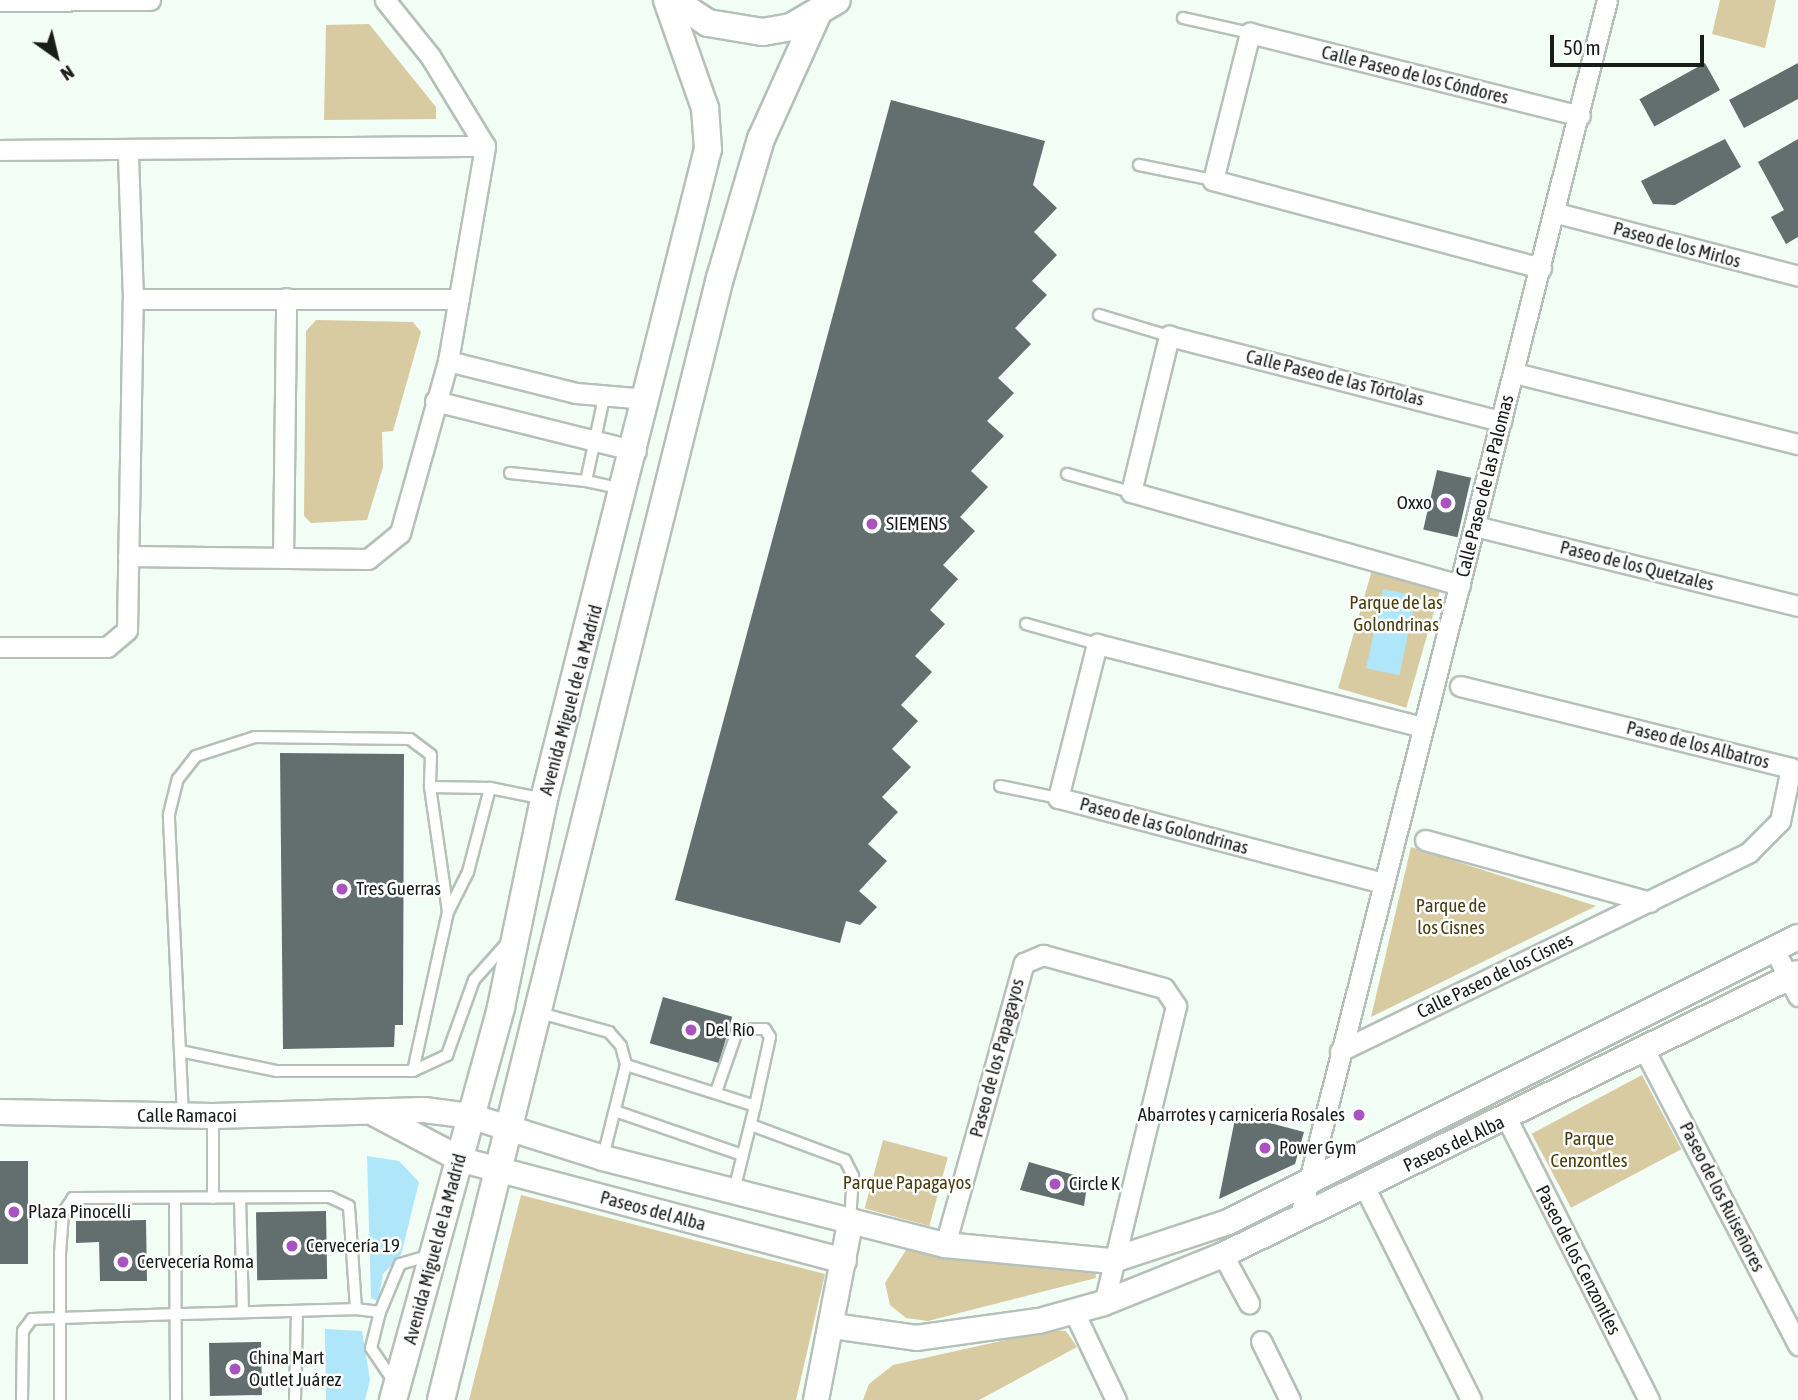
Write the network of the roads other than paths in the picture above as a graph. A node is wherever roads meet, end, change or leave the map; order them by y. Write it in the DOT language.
graph roads {
  1 [pos="149,0"];
  2 [pos="385,0"];
  3 [pos="667,0"];
  4 [pos="673,0"];
  5 [pos="1607,0"];
  6 [pos="0,1"];
  7 [pos="827,8"];
  8 [pos="1183,18"];
  9 [pos="1250,33"];
  10 [pos="1580,116"];
  11 [pos="485,146"];
  12 [pos="0,150"];
  13 [pos="128,153"];
  14 [pos="1139,165"];
  15 [pos="1213,180"];
  16 [pos="1557,214"];
  17 [pos="1541,268"];
  18 [pos="1798,276"];
  19 [pos="286,298"];
  20 [pos="133,299"];
  21 [pos="459,299"];
  22 [pos="1099,315"];
  23 [pos="1169,336"];
  24 [pos="448,361"];
  25 [pos="1514,373"];
  26 [pos="604,398"];
  27 [pos="647,399"];
  28 [pos="435,401"];
  29 [pos="1501,421"];
  30 [pos="1798,444"];
  31 [pos="596,445"];
  32 [pos="636,451"];
  33 [pos="510,473"];
  34 [pos="1067,474"];
  35 [pos="586,481"];
  36 [pos="626,489"];
  37 [pos="1131,492"];
  38 [pos="1475,526"];
  39 [pos="128,556"];
  40 [pos="283,558"];
  41 [pos="1460,585"];
  42 [pos="1798,606"];
  43 [pos="1026,624"];
  44 [pos="1097,645"];
  45 [pos="0,647"];
  46 [pos="1460,685"];
  47 [pos="1423,727"];
  48 [pos="1000,786"];
  49 [pos="430,787"];
  50 [pos="490,788"];
  51 [pos="1058,798"];
  52 [pos="544,799"];
  53 [pos="1425,840"];
  54 [pos="1383,883"];
  55 [pos="1650,902"];
  56 [pos="448,912"];
  57 [pos="520,930"];
  58 [pos="1798,937"];
  59 [pos="1774,949"];
  60 [pos="1795,982"];
  61 [pos="540,1013"];
  62 [pos="1644,1049"];
  63 [pos="180,1051"];
  64 [pos="1340,1051"];
  65 [pos="626,1065"];
  66 [pos="413,1071"];
  67 [pos="716,1092"];
  68 [pos="755,1106"];
  69 [pos="615,1111"];
  70 [pos="0,1112"];
  71 [pos="374,1114"];
  72 [pos="183,1116"];
  73 [pos="213,1116"];
  74 [pos="470,1116"];
  75 [pos="1507,1119"];
  76 [pos="751,1125"];
  77 [pos="511,1128"];
  78 [pos="742,1155"];
  79 [pos="603,1158"];
  80 [pos="461,1160"];
  81 [pos="500,1171"];
  82 [pos="1309,1181"];
  83 [pos="1364,1186"];
  84 [pos="733,1192"];
  85 [pos="213,1198"];
  86 [pos="240,1198"];
  87 [pos="175,1200"];
  88 [pos="1300,1216"];
  89 [pos="850,1223"];
  90 [pos="945,1245"];
  91 [pos="435,1255"];
  92 [pos="1223,1255"];
  93 [pos="844,1261"];
  94 [pos="1110,1261"];
  95 [pos="1104,1303"];
  96 [pos="1249,1303"];
  97 [pos="355,1309"];
  98 [pos="297,1311"];
  99 [pos="243,1312"];
  100 [pos="380,1312"];
  101 [pos="1074,1312"];
  102 [pos="179,1314"];
  103 [pos="60,1318"];
  104 [pos="833,1326"];
  105 [pos="1261,1341"];
  106 [pos="1798,1345"];
  107 [pos="395,1393"];
  108 [pos="22,1400"];
  109 [pos="60,1400"];
  110 [pos="176,1400"];
  111 [pos="295,1400"];
  112 [pos="440,1400"];
  113 [pos="816,1400"];
  114 [pos="1116,1400"];
  115 [pos="1290,1400"];
  116 [pos="1471,1400"];
  117 [pos="1650,1400"];
  1 -- 6 [label="street"];
  2 -- 11 [label="street"];
  3 -- 27 [label="main road, Avenida Miguel de la Madrid"];
  4 -- 7 [label="main road"];
  5 -- 10 [label="street, Calle Paseo de las Palomas"];
  7 -- 61 [label="main road, Avenida Miguel de la Madrid"];
  8 -- 9 [label="lane, Calle Paseo de los Cóndores"];
  9 -- 10 [label="street, Calle Paseo de los Cóndores"];
  9 -- 15 [label="street"];
  10 -- 16 [label="street, Calle Paseo de las Palomas"];
  11 -- 13 [label="street"];
  11 -- 21 [label="street"];
  12 -- 13 [label="street"];
  13 -- 20 [label="street"];
  14 -- 15 [label="lane"];
  15 -- 17 [label="street"];
  16 -- 17 [label="street, Calle Paseo de las Palomas"];
  16 -- 18 [label="street, Paseo de los Mirlos"];
  17 -- 25 [label="street, Calle Paseo de las Palomas"];
  19 -- 20 [label="street"];
  19 -- 21 [label="street"];
  19 -- 40 [label="street"];
  20 -- 39 [label="street"];
  21 -- 24 [label="street"];
  22 -- 23 [label="lane, Calle Paseo de las Tórtolas"];
  23 -- 29 [label="street, Calle Paseo de las Tórtolas"];
  23 -- 37 [label="street"];
  24 -- 26 [label="street"];
  24 -- 28 [label="street"];
  25 -- 29 [label="street, Calle Paseo de las Palomas"];
  25 -- 30 [label="street"];
  26 -- 27 [label="street"];
  26 -- 31 [label="lane"];
  27 -- 32 [label="main road, Avenida Miguel de la Madrid"];
  28 -- 31 [label="street"];
  28 -- 40 [label="street"];
  29 -- 38 [label="street, Calle Paseo de las Palomas"];
  31 -- 32 [label="street"];
  31 -- 35 [label="lane"];
  32 -- 36 [label="main road, Avenida Miguel de la Madrid"];
  33 -- 35 [label="lane"];
  34 -- 37 [label="lane"];
  35 -- 36 [label="lane"];
  36 -- 52 [label="main road, Avenida Miguel de la Madrid"];
  37 -- 41 [label="street"];
  38 -- 41 [label="street, Calle Paseo de las Palomas"];
  38 -- 42 [label="street, Paseo de los Quetzales"];
  39 -- 40 [label="street"];
  39 -- 45 [label="street"];
  41 -- 47 [label="street, Calle Paseo de las Palomas"];
  43 -- 44 [label="lane"];
  44 -- 47 [label="street"];
  44 -- 51 [label="street, Paseo de las Golondrinas"];
  46 -- 55 [label="street, Paseo de los Albatros"];
  47 -- 54 [label="street, Calle Paseo de las Palomas"];
  48 -- 51 [label="lane"];
  49 -- 50 [label="lane"];
  49 -- 56 [label="lane"];
  49 -- 63 [label="lane"];
  50 -- 52 [label="lane"];
  50 -- 56 [label="lane"];
  51 -- 54 [label="street, Paseo de las Golondrinas"];
  52 -- 57 [label="main road, Avenida Miguel de la Madrid"];
  53 -- 55 [label="street"];
  54 -- 64 [label="street, Calle Paseo de las Palomas"];
  55 -- 64 [label="street, Calle Paseo de los Cisnes"];
  56 -- 66 [label="lane"];
  57 -- 66 [label="lane"];
  57 -- 74 [label="main road, Avenida Miguel de la Madrid"];
  58 -- 59 [label="street, Paseos del Alba"];
  59 -- 60 [label="street"];
  59 -- 82 [label="street, Paseos del Alba"];
  60 -- 62 [label="street, Paseos del Alba"];
  61 -- 65 [label="lane"];
  61 -- 77 [label="main road, Avenida Miguel de la Madrid"];
  62 -- 75 [label="street, Paseos del Alba"];
  62 -- 106 [label="street, Paseo de los Ruiseñores"];
  63 -- 66 [label="lane"];
  63 -- 72 [label="lane"];
  64 -- 82 [label="street, Calle Paseo de las Palomas"];
  65 -- 67 [label="lane"];
  65 -- 69 [label="lane"];
  67 -- 68 [label="lane"];
  67 -- 68 [label="lane"];
  68 -- 76 [label="lane"];
  69 -- 78 [label="lane"];
  69 -- 79 [label="lane"];
  70 -- 72 [label="street, Calle Ramacoi"];
  71 -- 73 [label="street, Calle Ramacoi"];
  71 -- 74 [label="street, Calle Ramacoi"];
  71 -- 80 [label="street, Calle Ramacoi"];
  72 -- 73 [label="street, Calle Ramacoi"];
  73 -- 85 [label="lane"];
  74 -- 77 [label="street, Paseos del Alba"];
  74 -- 80 [label="main road, Avenida Miguel de la Madrid"];
  75 -- 83 [label="street, Paseos del Alba"];
  75 -- 117 [label="street, Paseo de los Cenzontles"];
  76 -- 78 [label="lane"];
  76 -- 89 [label="lane"];
  77 -- 79 [label="street, Paseos del Alba"];
  77 -- 81 [label="main road, Avenida Miguel de la Madrid"];
  78 -- 84 [label="lane"];
  79 -- 84 [label="street, Paseos del Alba"];
  80 -- 81 [label="street, Paseos del Alba"];
  80 -- 91 [label="main road, Avenida Miguel de la Madrid"];
  81 -- 93 [label="street, Paseos del Alba"];
  81 -- 112 [label="main road, Avenida Miguel de la Madrid"];
  82 -- 88 [label="street, Calle Paseo de las Palomas"];
  82 -- 94 [label="street, Paseos del Alba"];
  83 -- 88 [label="street, Paseos del Alba"];
  83 -- 116 [label="street"];
  84 -- 89 [label="street, Paseos del Alba"];
  85 -- 86 [label="lane"];
  85 -- 87 [label="lane"];
  86 -- 97 [label="lane"];
  86 -- 99 [label="lane"];
  87 -- 102 [label="lane"];
  87 -- 103 [label="lane"];
  88 -- 92 [label="street, Paseos del Alba"];
  89 -- 90 [label="street, Paseos del Alba"];
  89 -- 93 [label="street"];
  90 -- 94 [label="street, Paseos del Alba"];
  90 -- 94 [label="street, Paseo de los Papagayos"];
  91 -- 100 [label="lane"];
  91 -- 107 [label="main road, Avenida Miguel de la Madrid"];
  92 -- 95 [label="street, Paseos del Alba"];
  92 -- 96 [label="street"];
  93 -- 104 [label="street"];
  94 -- 95 [label="street"];
  95 -- 101 [label="street, Paseos del Alba"];
  97 -- 98 [label="lane"];
  97 -- 100 [label="lane"];
  98 -- 99 [label="lane"];
  98 -- 111 [label="lane"];
  99 -- 102 [label="lane"];
  100 -- 107 [label="lane"];
  101 -- 104 [label="street, Paseos del Alba"];
  101 -- 114 [label="street"];
  102 -- 103 [label="lane"];
  102 -- 110 [label="lane"];
  103 -- 108 [label="lane"];
  103 -- 109 [label="lane"];
  104 -- 113 [label="street"];
  105 -- 115 [label="street"];
}
